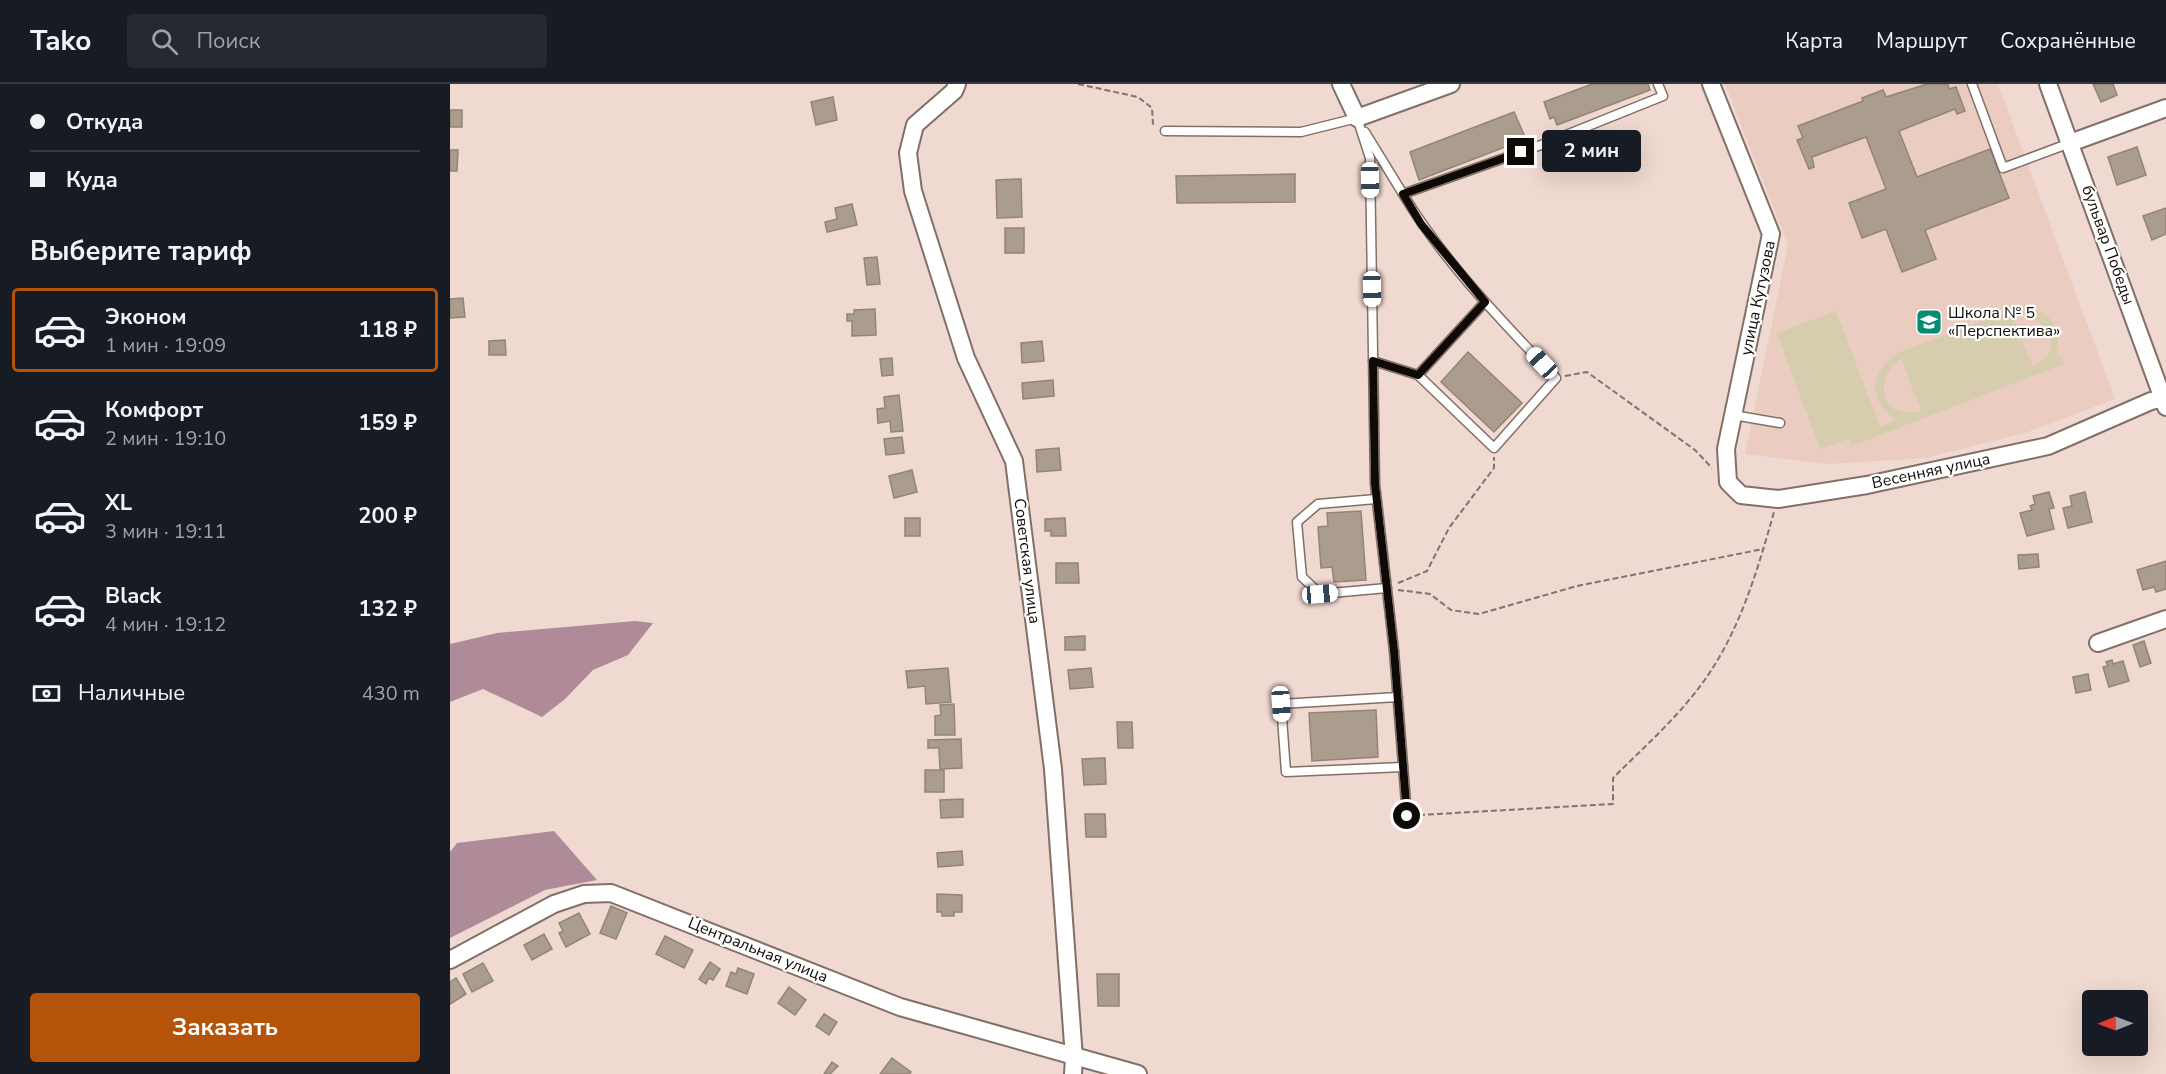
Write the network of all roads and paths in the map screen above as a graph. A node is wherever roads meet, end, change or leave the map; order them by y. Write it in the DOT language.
graph roads {
  1 [pos="957,84"];
  2 [pos="1078,84"];
  3 [pos="1341,84"];
  4 [pos="1451,84"];
  5 [pos="1658,84"];
  6 [pos="1711,84"];
  7 [pos="1972,84"];
  8 [pos="2048,84"];
  9 [pos="2166,108"];
  10 [pos="1358,118"];
  11 [pos="1164,131"];
  12 [pos="2070,143"];
  13 [pos="1403,194"];
  14 [pos="1485,302"];
  15 [pos="1373,361"];
  16 [pos="1418,375"];
  17 [pos="1556,378"];
  18 [pos="2165,401"];
  19 [pos="1733,415"];
  20 [pos="1780,423"];
  21 [pos="1494,448"];
  22 [pos="1728,482"];
  23 [pos="1376,499"];
  24 [pos="1778,499"];
  25 [pos="1763,549"];
  26 [pos="1387,588"];
  27 [pos="2166,618"];
  28 [pos="2098,643"];
  29 [pos="1398,697"];
  30 [pos="1403,767"];
  31 [pos="1407,816"];
  32 [pos="450,960"];
  33 [pos="1074,1066"];
  34 [pos="1138,1074"];
  1 -- 33 [label="street, Советская улица"];
  2 -- 11 [label="path"];
  3 -- 10 [label="street"];
  4 -- 10 [label="street"];
  5 -- 13 [label="lane"];
  6 -- 19 [label="street, улица Кутузова"];
  7 -- 12 [label="lane"];
  8 -- 12 [label="street, бульвар Победы"];
  9 -- 12 [label="street"];
  10 -- 11 [label="lane"];
  10 -- 13 [label="lane"];
  10 -- 15 [label="lane"];
  12 -- 18 [label="street, бульвар Победы"];
  13 -- 14 [label="lane"];
  14 -- 16 [label="lane"];
  14 -- 17 [label="lane"];
  15 -- 16 [label="lane"];
  15 -- 23 [label="lane"];
  16 -- 21 [label="lane"];
  17 -- 21 [label="lane"];
  17 -- 22 [label="path"];
  18 -- 24 [label="street, Весенняя улица"];
  19 -- 20 [label="lane"];
  19 -- 22 [label="street, улица Кутузова"];
  21 -- 26 [label="path"];
  22 -- 24 [label="street, Весенняя улица"];
  23 -- 26 [label="lane"];
  23 -- 26 [label="lane"];
  24 -- 25 [label="path"];
  25 -- 26 [label="path"];
  25 -- 31 [label="path"];
  26 -- 29 [label="lane"];
  27 -- 28 [label="street"];
  29 -- 30 [label="lane"];
  29 -- 30 [label="lane"];
  30 -- 31 [label="lane"];
  32 -- 33 [label="street, Центральная улица"];
  33 -- 34 [label="street, Центральная улица"];
}
